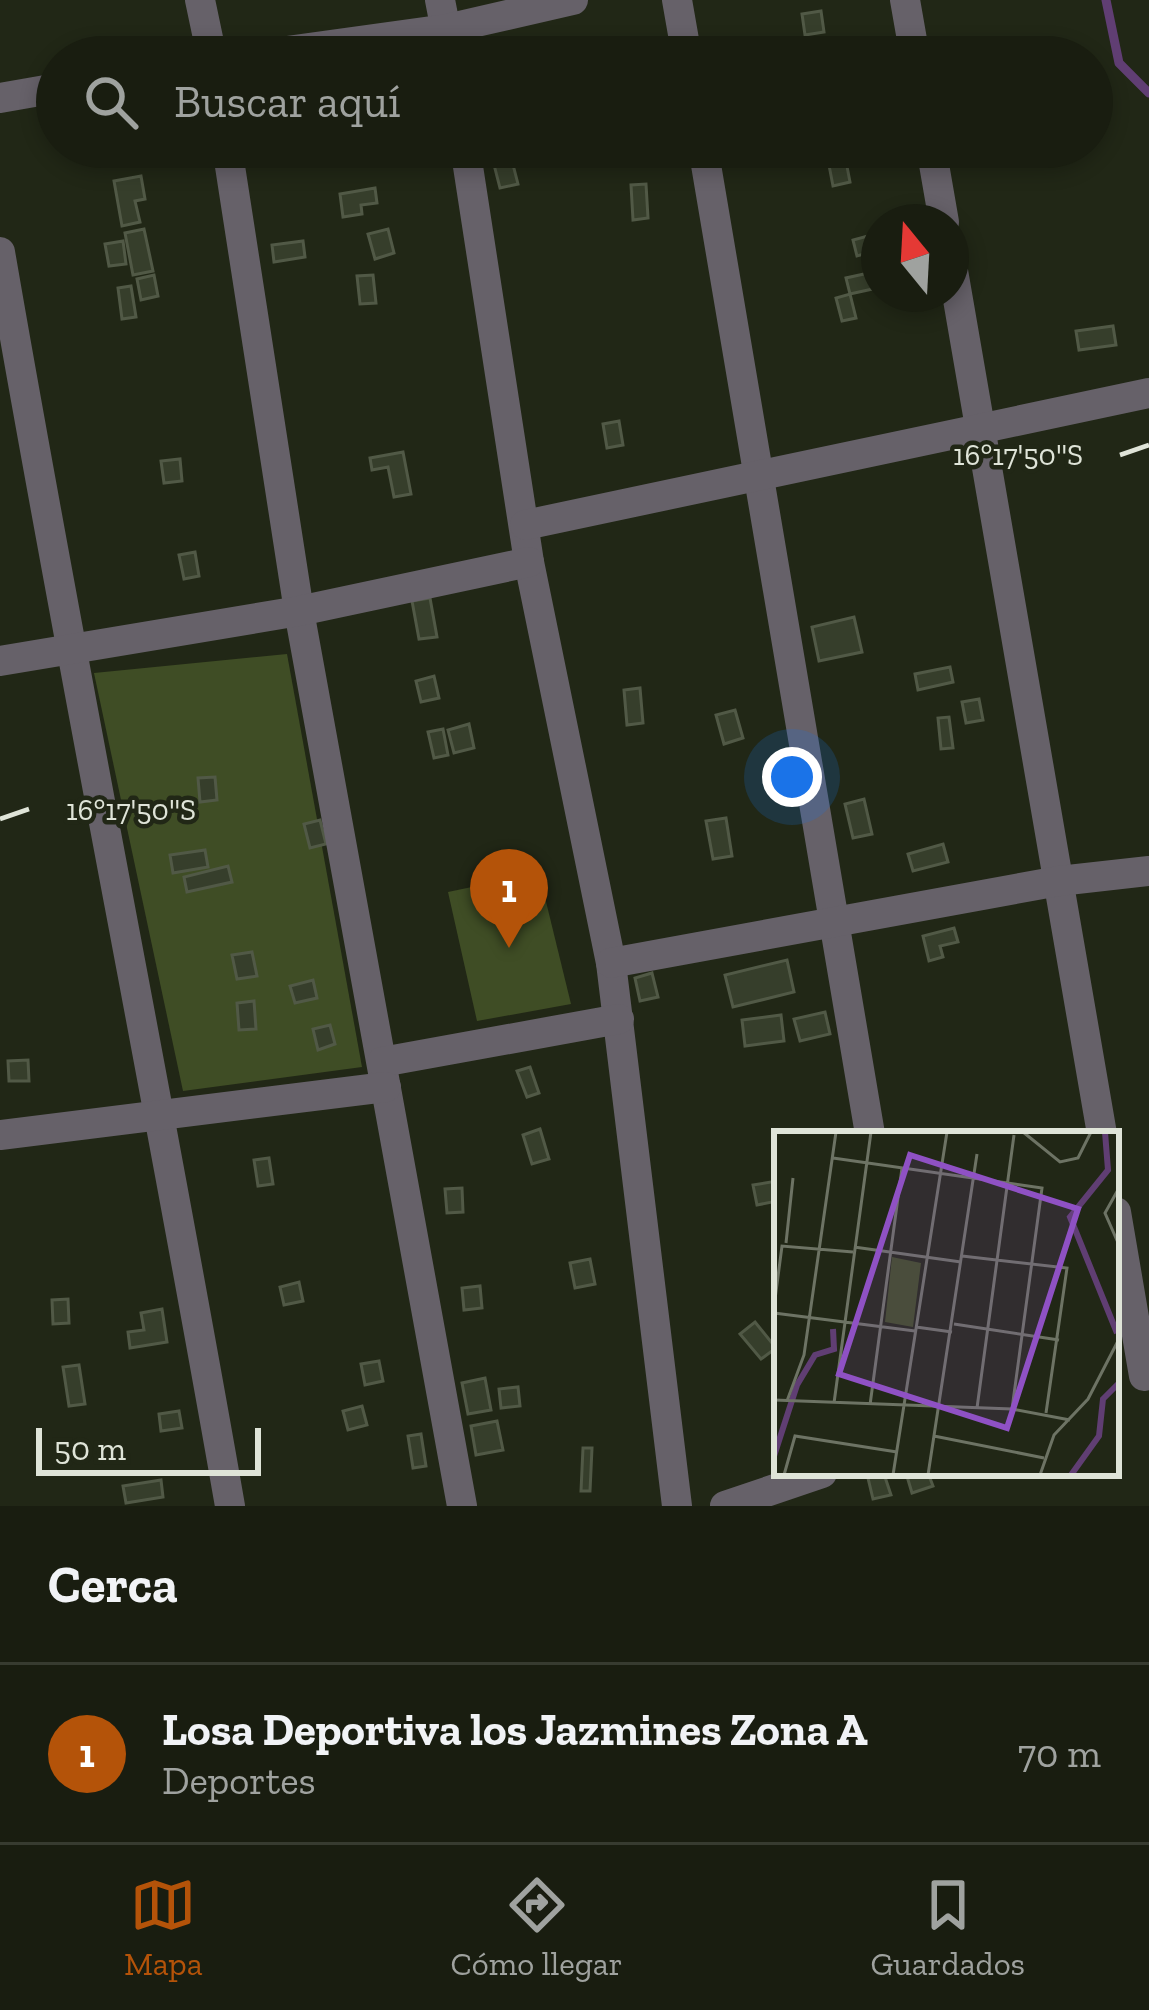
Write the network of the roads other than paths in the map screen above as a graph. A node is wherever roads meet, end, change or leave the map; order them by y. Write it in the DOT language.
graph roads {
  1 [pos="200,0"];
  2 [pos="573,0"];
  3 [pos="677,0"];
  4 [pos="905,0"];
  5 [pos="446,29"];
  6 [pos="208,36"];
  7 [pos="396,36"];
  8 [pos="683,36"];
  9 [pos="911,36"];
  10 [pos="36,92"];
  11 [pos="0,98"];
  12 [pos="230,168"];
  13 [pos="468,168"];
  14 [pos="707,168"];
  15 [pos="935,168"];
  16 [pos="941,204"];
  17 [pos="0,252"];
  18 [pos="960,312"];
  19 [pos="1149,393"];
  20 [pos="982,432"];
  21 [pos="761,475"];
  22 [pos="525,525"];
  23 [pos="529,562"];
  24 [pos="299,611"];
  25 [pos="69,649"];
  26 [pos="0,661"];
  27 [pos="1149,871"];
  28 [pos="1059,881"];
  29 [pos="832,920"];
  30 [pos="610,963"];
  31 [pos="619,1019"];
  32 [pos="384,1075"];
  33 [pos="162,1112"];
  34 [pos="869,1131"];
  35 [pos="1101,1131"];
  36 [pos="0,1135"];
  37 [pos="1119,1237"];
  38 [pos="1136,1378"];
  39 [pos="813,1476"];
  40 [pos="230,1506"];
  41 [pos="462,1506"];
  42 [pos="677,1506"];
  43 [pos="724,1506"];
  1 -- 6 [label="street"];
  2 -- 5 [label="street"];
  3 -- 8 [label="street"];
  4 -- 9 [label="street"];
  5 -- 7 [label="street"];
  10 -- 11 [label="street"];
  12 -- 24 [label="street"];
  13 -- 22 [label="street"];
  14 -- 21 [label="street"];
  15 -- 16 [label="street"];
  17 -- 25 [label="street"];
  18 -- 20 [label="street"];
  19 -- 20 [label="street"];
  20 -- 21 [label="street"];
  20 -- 28 [label="street"];
  21 -- 22 [label="street"];
  21 -- 29 [label="street"];
  22 -- 23 [label="street"];
  23 -- 24 [label="street"];
  23 -- 30 [label="street"];
  24 -- 25 [label="street"];
  24 -- 32 [label="street"];
  25 -- 26 [label="street"];
  25 -- 33 [label="street"];
  27 -- 28 [label="street"];
  28 -- 29 [label="street"];
  28 -- 35 [label="street"];
  29 -- 30 [label="street"];
  29 -- 34 [label="street"];
  30 -- 31 [label="street"];
  31 -- 32 [label="street"];
  31 -- 42 [label="street"];
  32 -- 33 [label="street"];
  32 -- 41 [label="street"];
  33 -- 36 [label="street"];
  33 -- 40 [label="street"];
  37 -- 38 [label="street"];
  39 -- 43 [label="street"];
}
